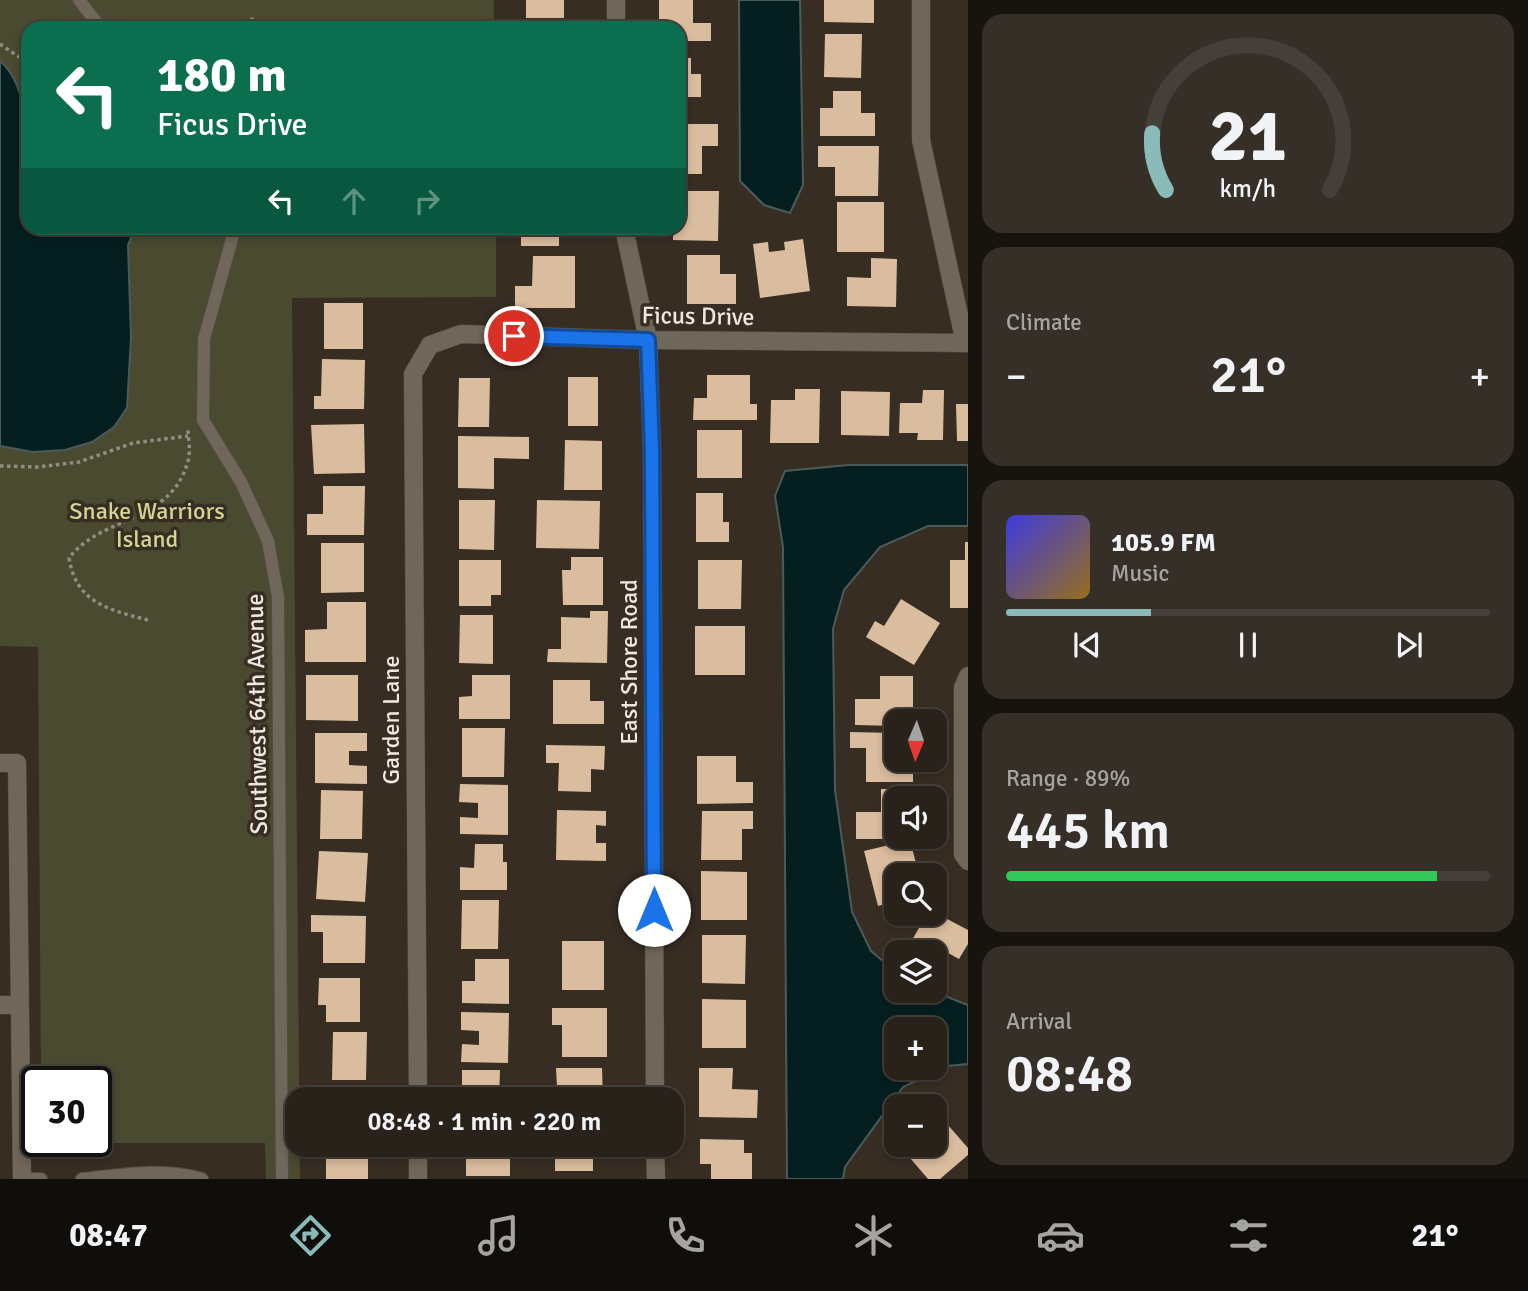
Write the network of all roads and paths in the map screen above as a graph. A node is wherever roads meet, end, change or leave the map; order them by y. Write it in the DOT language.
graph roads {
  1 [pos="79,0"];
  2 [pos="616,0"];
  3 [pos="920,0"];
  4 [pos="252,15"];
  5 [pos="95,21"];
  6 [pos="252,21"];
  7 [pos="616,21"];
  8 [pos="0,44"];
  9 [pos="21,58"];
  10 [pos="233,235"];
  11 [pos="626,235"];
  12 [pos="648,340"];
  13 [pos="967,343"];
  14 [pos="430,345"];
  15 [pos="189,423"];
  16 [pos="188,436"];
  17 [pos="0,466"];
  18 [pos="148,620"];
  19 [pos="968,676"];
  20 [pos="9,763"];
  21 [pos="968,861"];
  22 [pos="0,1005"];
  23 [pos="19,1005"];
  24 [pos="418,1087"];
  25 [pos="655,1087"];
  26 [pos="418,1157"];
  27 [pos="655,1157"];
  28 [pos="22,1179"];
  29 [pos="41,1179"];
  30 [pos="82,1179"];
  31 [pos="202,1179"];
  32 [pos="282,1179"];
  33 [pos="418,1179"];
  34 [pos="656,1179"];
  1 -- 5 [label="lane"];
  2 -- 7 [label="street"];
  3 -- 13 [label="street"];
  4 -- 6 [label="path"];
  8 -- 9 [label="path"];
  10 -- 32 [label="lane, Southwest 64th Avenue"];
  11 -- 12 [label="street, East Shore Road"];
  12 -- 13 [label="street, Ficus Drive"];
  12 -- 14 [label="street, Ficus Drive"];
  12 -- 25 [label="street, East Shore Road"];
  14 -- 24 [label="street, Garden Lane"];
  15 -- 16 [label="path"];
  16 -- 17 [label="path"];
  16 -- 18 [label="path"];
  19 -- 21 [label="street"];
  20 -- 23 [label="street"];
  22 -- 23 [label="street"];
  23 -- 28 [label="street"];
  26 -- 33 [label="street"];
  27 -- 34 [label="street"];
  28 -- 29 [label="lane"];
  30 -- 31 [label="lane"];
}
